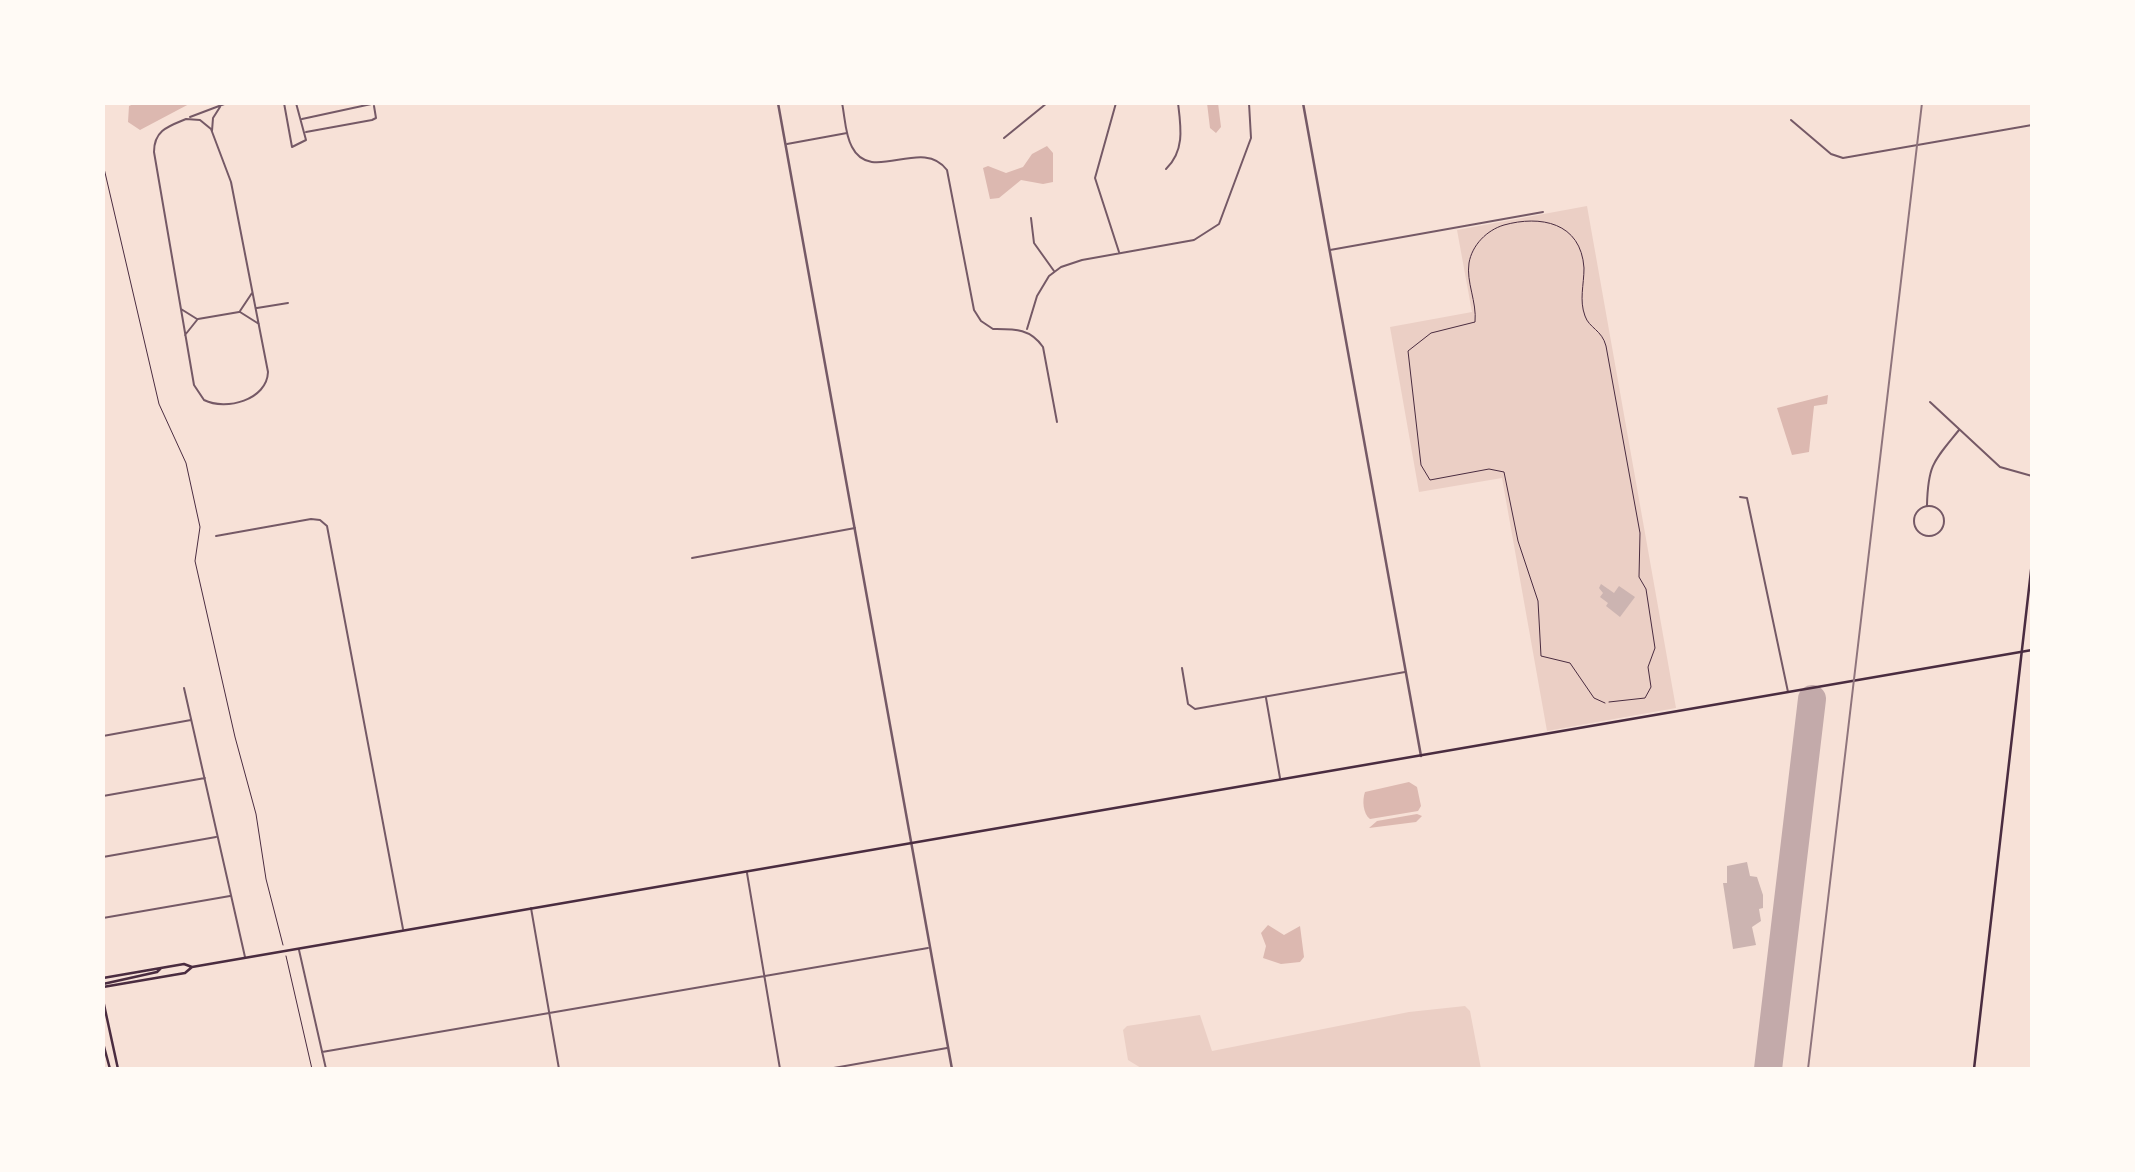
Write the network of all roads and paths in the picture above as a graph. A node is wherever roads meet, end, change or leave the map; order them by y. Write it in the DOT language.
graph roads {
  1 [pos="284,103"];
  2 [pos="296,103"];
  3 [pos="778,103"];
  4 [pos="842,103"];
  5 [pos="1047,103"];
  6 [pos="1116,103"];
  7 [pos="1178,103"];
  8 [pos="1249,103"];
  9 [pos="1303,103"];
  10 [pos="225,104"];
  11 [pos="375,105"];
  12 [pos="186,119"];
  13 [pos="300,120"];
  14 [pos="1791,120"];
  15 [pos="2032,125"];
  16 [pos="304,132"];
  17 [pos="213,133"];
  18 [pos="848,133"];
  19 [pos="1004,138"];
  20 [pos="786,144"];
  21 [pos="103,164"];
  22 [pos="1166,169"];
  23 [pos="1543,212"];
  24 [pos="1031,218"];
  25 [pos="1329,250"];
  26 [pos="1119,253"];
  27 [pos="1055,271"];
  28 [pos="252,293"];
  29 [pos="288,303"];
  30 [pos="179,307"];
  31 [pos="256,309"];
  32 [pos="239,312"];
  33 [pos="198,319"];
  34 [pos="259,324"];
  35 [pos="1027,330"];
  36 [pos="184,336"];
  37 [pos="1930,402"];
  38 [pos="1057,422"];
  39 [pos="1959,429"];
  40 [pos="2032,476"];
  41 [pos="1740,497"];
  42 [pos="1927,506"];
  43 [pos="856,528"];
  44 [pos="216,536"];
  45 [pos="692,558"];
  46 [pos="2032,562"];
  47 [pos="2032,650"];
  48 [pos="2022,652"];
  49 [pos="1182,668"];
  50 [pos="1406,672"];
  51 [pos="184,688"];
  52 [pos="1788,692"];
  53 [pos="1266,696"];
  54 [pos="1609,702"];
  55 [pos="1605,703"];
  56 [pos="191,720"];
  57 [pos="103,736"];
  58 [pos="1421,755"];
  59 [pos="205,778"];
  60 [pos="1280,779"];
  61 [pos="103,796"];
  62 [pos="218,836"];
  63 [pos="913,842"];
  64 [pos="103,857"];
  65 [pos="747,871"];
  66 [pos="231,895"];
  67 [pos="531,908"];
  68 [pos="103,918"];
  69 [pos="403,930"];
  70 [pos="931,947"];
  71 [pos="298,948"];
  72 [pos="285,950"];
  73 [pos="245,958"];
  74 [pos="191,967"];
  75 [pos="161,968"];
  76 [pos="765,976"];
  77 [pos="103,978"];
  78 [pos="103,986"];
  79 [pos="103,1000"];
  80 [pos="549,1012"];
  81 [pos="104,1046"];
  82 [pos="948,1048"];
  83 [pos="322,1052"];
  84 [pos="110,1069"];
  85 [pos="118,1069"];
  86 [pos="312,1069"];
  87 [pos="326,1069"];
  88 [pos="559,1069"];
  89 [pos="780,1069"];
  90 [pos="828,1069"];
  91 [pos="952,1069"];
  92 [pos="1975,1069"];
  1 -- 16 [label="street"];
  2 -- 13 [label="street"];
  3 -- 20 [label="street"];
  4 -- 18 [label="street"];
  5 -- 19 [label="street"];
  6 -- 26 [label="street"];
  7 -- 22 [label="street"];
  8 -- 26 [label="street"];
  9 -- 25 [label="street"];
  10 -- 12 [label="street"];
  10 -- 17 [label="street"];
  11 -- 13 [label="street"];
  11 -- 16 [label="street"];
  12 -- 17 [label="street"];
  12 -- 30 [label="street"];
  13 -- 16 [label="street"];
  14 -- 15 [label="street"];
  17 -- 28 [label="street"];
  18 -- 20 [label="street"];
  18 -- 35 [label="street"];
  20 -- 43 [label="street"];
  21 -- 72 [label="path"];
  23 -- 25 [label="street"];
  24 -- 27 [label="street"];
  25 -- 50 [label="street"];
  26 -- 27 [label="street"];
  27 -- 35 [label="street"];
  28 -- 31 [label="street"];
  28 -- 32 [label="street"];
  29 -- 31 [label="street"];
  30 -- 33 [label="street"];
  30 -- 36 [label="street"];
  31 -- 34 [label="street"];
  32 -- 33 [label="street"];
  32 -- 34 [label="street"];
  33 -- 36 [label="street"];
  34 -- 36 [label="street"];
  35 -- 38 [label="street"];
  37 -- 39 [label="street"];
  39 -- 40 [label="street"];
  39 -- 42 [label="street"];
  41 -- 52 [label="street"];
  42 -- 42 [label="street"];
  43 -- 45 [label="street"];
  43 -- 63 [label="street"];
  44 -- 69 [label="street"];
  46 -- 48 [label="main road"];
  47 -- 48 [label="main road"];
  48 -- 52 [label="main road"];
  48 -- 92 [label="main road"];
  49 -- 53 [label="street"];
  50 -- 53 [label="street"];
  50 -- 58 [label="street"];
  51 -- 56 [label="street"];
  52 -- 58 [label="main road"];
  53 -- 60 [label="street"];
  54 -- 55 [label="path"];
  56 -- 57 [label="street"];
  56 -- 59 [label="street"];
  58 -- 60 [label="main road"];
  59 -- 61 [label="street"];
  59 -- 62 [label="street"];
  60 -- 63 [label="main road"];
  62 -- 64 [label="street"];
  62 -- 66 [label="street"];
  63 -- 65 [label="main road"];
  63 -- 70 [label="street"];
  65 -- 67 [label="main road"];
  65 -- 76 [label="street"];
  66 -- 68 [label="street"];
  66 -- 73 [label="street"];
  67 -- 69 [label="main road"];
  67 -- 80 [label="street"];
  69 -- 71 [label="main road"];
  70 -- 76 [label="street"];
  70 -- 82 [label="street"];
  71 -- 72 [label="main road"];
  71 -- 83 [label="street"];
  72 -- 73 [label="main road"];
  72 -- 86 [label="path"];
  73 -- 74 [label="main road"];
  74 -- 75 [label="main road"];
  74 -- 78 [label="main road"];
  75 -- 77 [label="main road"];
  75 -- 78 [label="main road"];
  76 -- 80 [label="street"];
  76 -- 89 [label="street"];
  79 -- 85 [label="main road"];
  80 -- 83 [label="street"];
  80 -- 88 [label="street"];
  81 -- 84 [label="main road"];
  82 -- 90 [label="street"];
  82 -- 91 [label="street"];
  83 -- 87 [label="street"];
}
